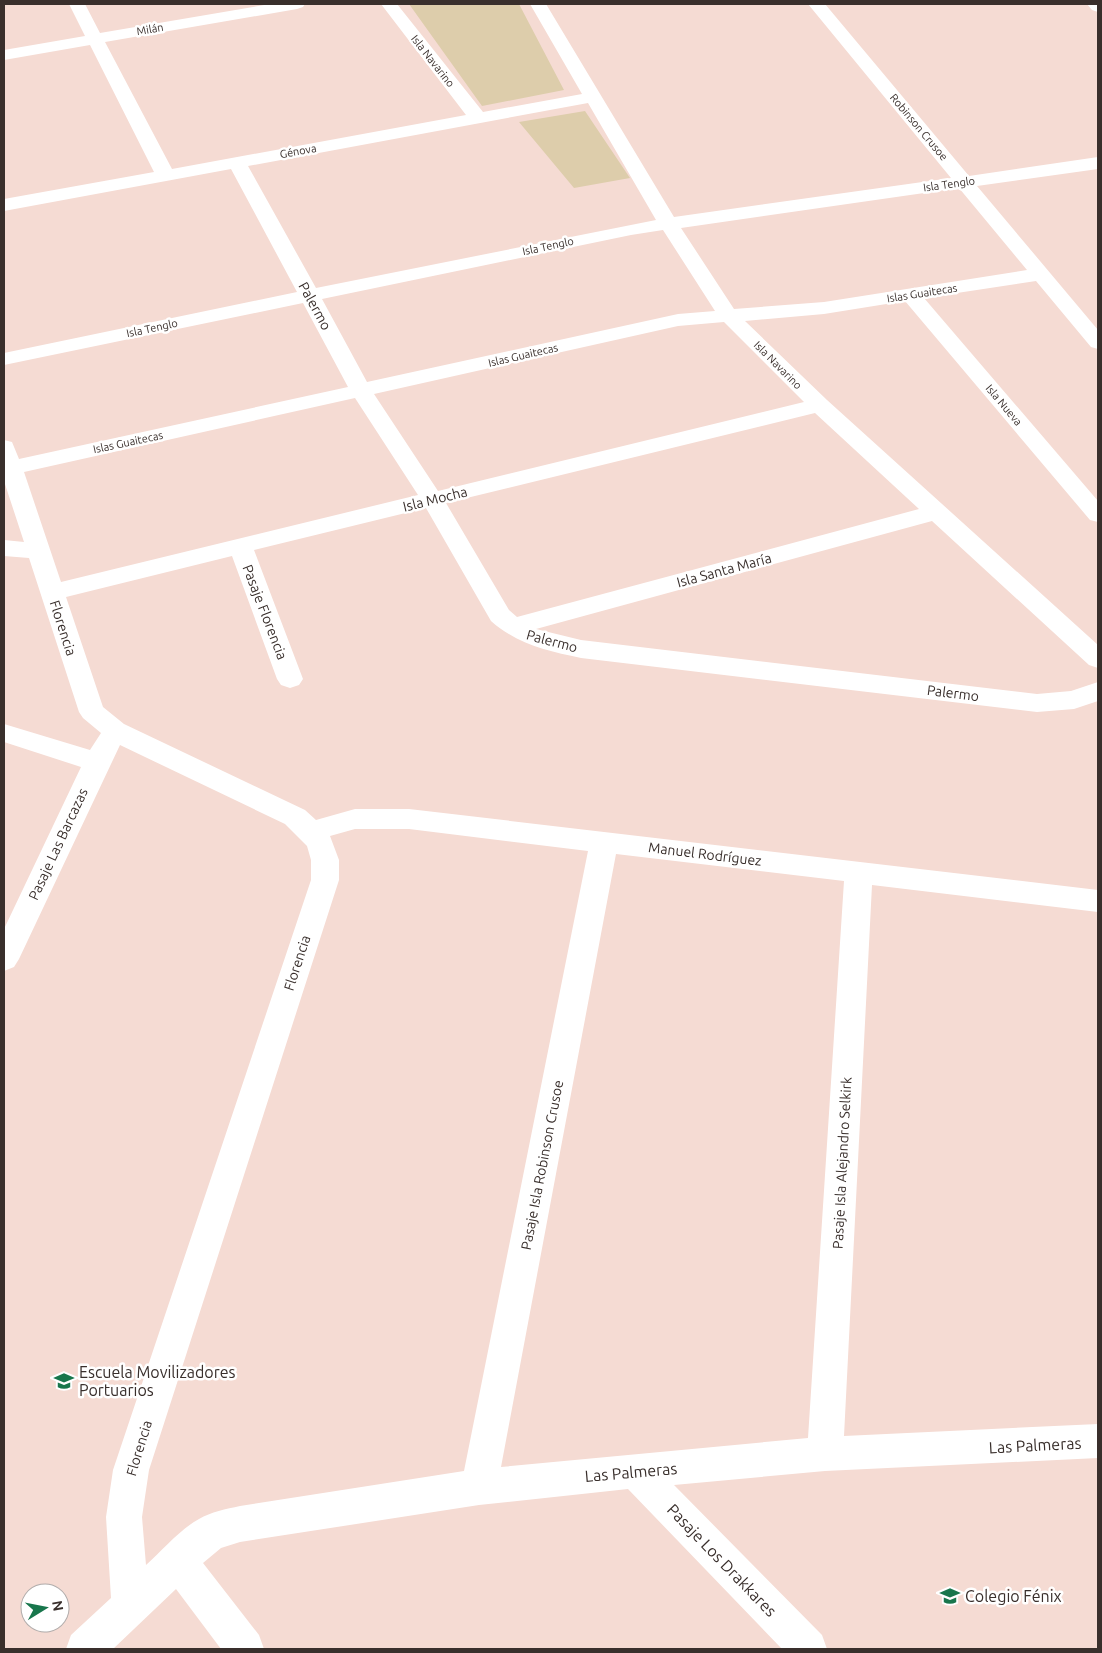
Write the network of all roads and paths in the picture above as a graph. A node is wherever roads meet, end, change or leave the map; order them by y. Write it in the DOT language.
graph roads {
  1 [pos="77,4"];
  2 [pos="297,4"];
  3 [pos="389,4"];
  4 [pos="538,4"];
  5 [pos="816,4"];
  6 [pos="1095,4"];
  7 [pos="1098,6"];
  8 [pos="95,39"];
  9 [pos="4,55"];
  10 [pos="593,97"];
  11 [pos="478,118"];
  12 [pos="237,162"];
  13 [pos="1098,163"];
  14 [pos="166,176"];
  15 [pos="964,182"];
  16 [pos="4,205"];
  17 [pos="669,225"];
  18 [pos="1041,274"];
  19 [pos="910,294"];
  20 [pos="309,295"];
  21 [pos="728,315"];
  22 [pos="1098,342"];
  23 [pos="4,359"];
  24 [pos="361,391"];
  25 [pos="819,405"];
  26 [pos="7,458"];
  27 [pos="433,500"];
  28 [pos="936,512"];
  29 [pos="1098,515"];
  30 [pos="240,545"];
  31 [pos="4,548"];
  32 [pos="38,551"];
  33 [pos="52,592"];
  34 [pos="512,627"];
  35 [pos="1098,659"];
  36 [pos="290,678"];
  37 [pos="1098,691"];
  38 [pos="115,731"];
  39 [pos="4,733"];
  40 [pos="97,762"];
  41 [pos="313,831"];
  42 [pos="604,842"];
  43 [pos="859,873"];
  44 [pos="1098,901"];
  45 [pos="4,959"];
  46 [pos="1098,1442"];
  47 [pos="825,1454"];
  48 [pos="635,1471"];
  49 [pos="479,1487"];
  50 [pos="177,1560"];
  51 [pos="130,1606"];
  52 [pos="86,1649"];
  53 [pos="245,1649"];
  54 [pos="808,1649"];
  1 -- 8 [label="street"];
  2 -- 8 [label="street, Milán"];
  3 -- 11 [label="street, Isla Navarino"];
  4 -- 10 [label="street, Isla Navarino"];
  5 -- 15 [label="street, Robinson Crusoe"];
  6 -- 7 [label="street"];
  8 -- 9 [label="street, Milán"];
  8 -- 14 [label="street"];
  10 -- 11 [label="street, Génova"];
  10 -- 17 [label="street, Isla Navarino"];
  11 -- 12 [label="street, Génova"];
  12 -- 14 [label="street, Génova"];
  12 -- 20 [label="street, Palermo"];
  13 -- 15 [label="street, Isla Tenglo"];
  14 -- 16 [label="street, Génova"];
  15 -- 17 [label="street, Isla Tenglo"];
  15 -- 18 [label="street, Robinson Crusoe"];
  17 -- 20 [label="street, Isla Tenglo"];
  17 -- 21 [label="street, Isla Navarino"];
  18 -- 19 [label="street, Islas Guaitecas"];
  18 -- 22 [label="street, Robinson Crusoe"];
  19 -- 21 [label="street, Islas Guaitecas"];
  19 -- 29 [label="street, Isla Nueva"];
  20 -- 23 [label="street, Isla Tenglo"];
  20 -- 24 [label="street, Palermo"];
  21 -- 24 [label="street, Islas Guaitecas"];
  21 -- 25 [label="street, Isla Navarino"];
  24 -- 26 [label="street, Islas Guaitecas"];
  24 -- 27 [label="street, Palermo"];
  25 -- 27 [label="street, Isla Mocha"];
  25 -- 28 [label="street, Isla Navarino"];
  26 -- 32 [label="street, Florencia"];
  27 -- 30 [label="street, Isla Mocha"];
  27 -- 34 [label="street, Palermo"];
  28 -- 34 [label="street, Isla Santa María"];
  28 -- 35 [label="street, Isla Navarino"];
  30 -- 33 [label="street, Isla Mocha"];
  30 -- 36 [label="street, Pasaje Florencia"];
  31 -- 32 [label="street"];
  32 -- 33 [label="street, Florencia"];
  33 -- 38 [label="street, Florencia"];
  34 -- 37 [label="street, Palermo"];
  38 -- 40 [label="street, Pasaje Las Barcazas"];
  38 -- 41 [label="street, Florencia"];
  39 -- 40 [label="street"];
  40 -- 45 [label="street, Pasaje Las Barcazas"];
  41 -- 42 [label="street, Manuel Rodríguez"];
  41 -- 51 [label="street, Florencia"];
  42 -- 43 [label="street, Manuel Rodríguez"];
  42 -- 49 [label="street, Pasaje Isla Robinson Crusoe"];
  43 -- 44 [label="street, Manuel Rodríguez"];
  43 -- 47 [label="street, Pasaje Isla Alejandro Selkirk"];
  46 -- 47 [label="street, Las Palmeras"];
  47 -- 48 [label="street, Las Palmeras"];
  48 -- 49 [label="street, Las Palmeras"];
  48 -- 54 [label="street, Pasaje Los Drakkares"];
  49 -- 50 [label="street, Las Palmeras"];
  50 -- 51 [label="street"];
  50 -- 53 [label="street"];
  51 -- 52 [label="street"];
}
